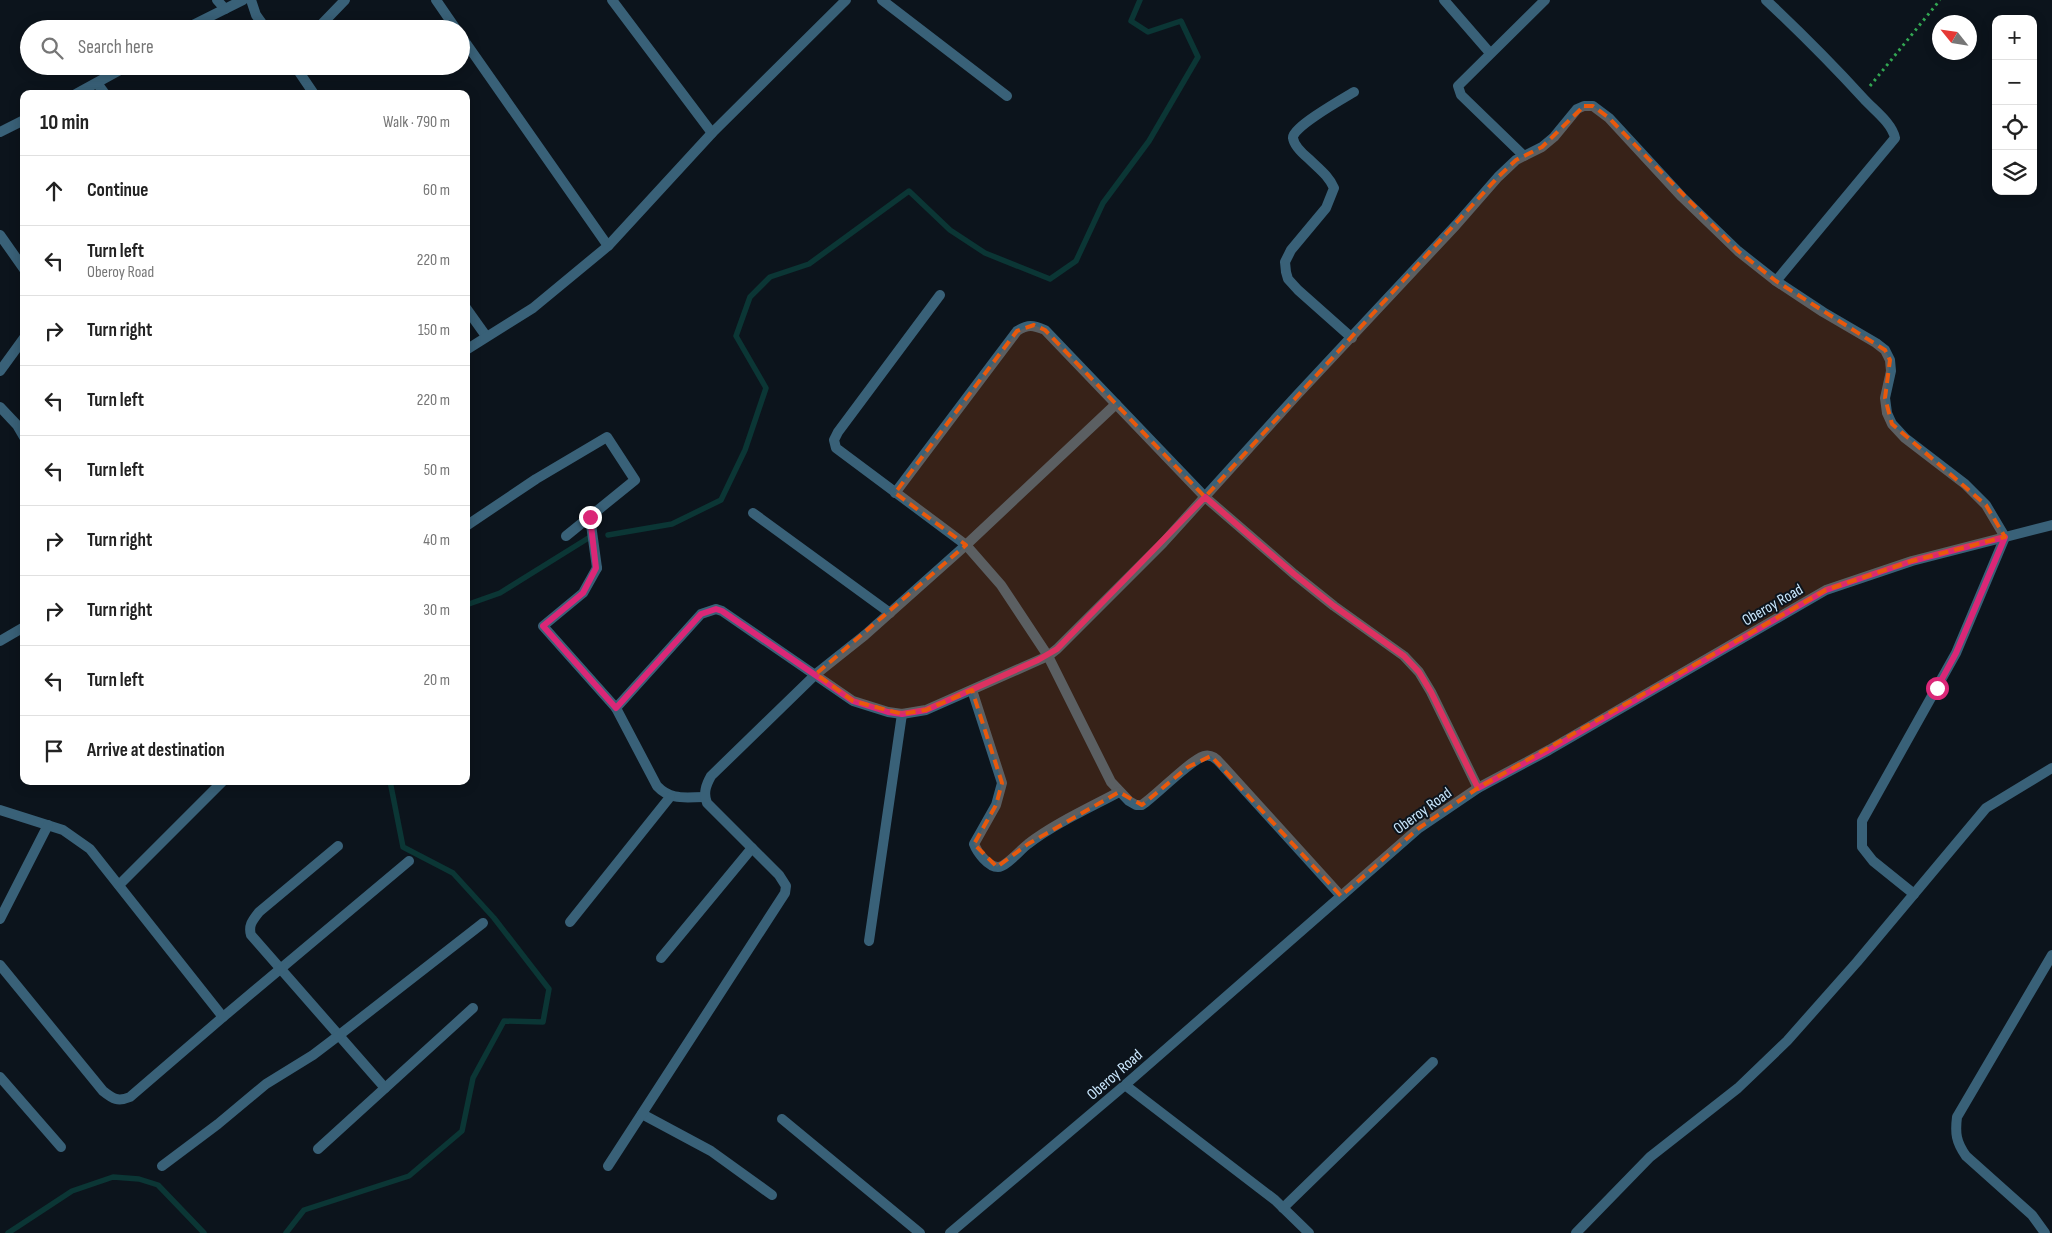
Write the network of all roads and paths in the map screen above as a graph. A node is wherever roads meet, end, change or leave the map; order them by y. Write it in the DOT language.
graph roads {
  1 [pos="217,0"];
  2 [pos="243,0"];
  3 [pos="251,0"];
  4 [pos="345,0"];
  5 [pos="436,0"];
  6 [pos="612,0"];
  7 [pos="846,0"];
  8 [pos="882,0"];
  9 [pos="1444,0"];
  10 [pos="1545,0"];
  11 [pos="1766,0"];
  12 [pos="1940,0"];
  13 [pos="225,9"];
  14 [pos="203,20"];
  15 [pos="260,20"];
  16 [pos="326,20"];
  17 [pos="450,20"];
  18 [pos="470,49"];
  19 [pos="1490,53"];
  20 [pos="111,75"];
  21 [pos="301,75"];
  22 [pos="97,83"];
  23 [pos="84,90"];
  24 [pos="102,90"];
  25 [pos="311,90"];
  26 [pos="1354,92"];
  27 [pos="1008,96"];
  28 [pos="1861,96"];
  29 [pos="20,122"];
  30 [pos="0,132"];
  31 [pos="712,133"];
  32 [pos="1524,156"];
  33 [pos="0,234"];
  34 [pos="608,246"];
  35 [pos="20,263"];
  36 [pos="1776,281"];
  37 [pos="940,295"];
  38 [pos="470,314"];
  39 [pos="486,336"];
  40 [pos="1352,338"];
  41 [pos="20,344"];
  42 [pos="470,347"];
  43 [pos="0,371"];
  44 [pos="1116,404"];
  45 [pos="0,407"];
  46 [pos="20,430"];
  47 [pos="895,493"];
  48 [pos="1205,497"];
  49 [pos="753,513"];
  50 [pos="590,517"];
  51 [pos="470,523"];
  52 [pos="2052,525"];
  53 [pos="566,536"];
  54 [pos="2005,537"];
  55 [pos="966,545"];
  56 [pos="890,613"];
  57 [pos="20,629"];
  58 [pos="0,641"];
  59 [pos="1048,656"];
  60 [pos="816,674"];
  61 [pos="972,690"];
  62 [pos="616,708"];
  63 [pos="902,714"];
  64 [pos="2052,768"];
  65 [pos="219,785"];
  66 [pos="1478,788"];
  67 [pos="1119,792"];
  68 [pos="670,797"];
  69 [pos="705,797"];
  70 [pos="0,810"];
  71 [pos="48,825"];
  72 [pos="338,846"];
  73 [pos="752,848"];
  74 [pos="409,861"];
  75 [pos="119,886"];
  76 [pos="1914,894"];
  77 [pos="1341,896"];
  78 [pos="0,919"];
  79 [pos="570,922"];
  80 [pos="483,923"];
  81 [pos="869,941"];
  82 [pos="2052,955"];
  83 [pos="661,958"];
  84 [pos="0,965"];
  85 [pos="280,969"];
  86 [pos="473,1008"];
  87 [pos="223,1017"];
  88 [pos="338,1036"];
  89 [pos="1433,1062"];
  90 [pos="0,1077"];
  91 [pos="1125,1085"];
  92 [pos="385,1088"];
  93 [pos="642,1114"];
  94 [pos="782,1119"];
  95 [pos="61,1147"];
  96 [pos="318,1149"];
  97 [pos="162,1166"];
  98 [pos="608,1166"];
  99 [pos="772,1194"];
  100 [pos="1283,1208"];
  101 [pos="2052,1231"];
  102 [pos="920,1233"];
  103 [pos="950,1233"];
  104 [pos="1309,1233"];
  105 [pos="1576,1233"];
  106 [pos="2045,1233"];
  1 -- 13 [label="street"];
  2 -- 13 [label="street"];
  3 -- 15 [label="street"];
  4 -- 16 [label="street"];
  5 -- 17 [label="street"];
  6 -- 31 [label="street"];
  7 -- 31 [label="street"];
  8 -- 27 [label="street"];
  9 -- 19 [label="street"];
  10 -- 19 [label="street"];
  11 -- 28 [label="street"];
  12 -- 28 [label="path"];
  13 -- 14 [label="street"];
  18 -- 34 [label="street"];
  19 -- 32 [label="street"];
  20 -- 22 [label="street"];
  21 -- 25 [label="street"];
  22 -- 23 [label="street"];
  22 -- 24 [label="street"];
  26 -- 40 [label="street"];
  28 -- 36 [label="street"];
  29 -- 30 [label="street"];
  31 -- 34 [label="street"];
  32 -- 36 [label="street"];
  32 -- 40 [label="street"];
  33 -- 35 [label="street"];
  34 -- 39 [label="street"];
  36 -- 54 [label="street"];
  37 -- 47 [label="street"];
  38 -- 39 [label="street"];
  39 -- 42 [label="street"];
  40 -- 48 [label="street"];
  41 -- 43 [label="street"];
  44 -- 47 [label="street"];
  44 -- 48 [label="street"];
  44 -- 55 [label="street"];
  45 -- 46 [label="street"];
  47 -- 55 [label="street"];
  48 -- 59 [label="street"];
  48 -- 66 [label="street"];
  49 -- 56 [label="street"];
  50 -- 51 [label="street"];
  50 -- 53 [label="street"];
  50 -- 62 [label="street"];
  52 -- 54 [label="street, Oberoy Road"];
  54 -- 66 [label="street, Oberoy Road"];
  54 -- 76 [label="street"];
  55 -- 56 [label="street"];
  55 -- 59 [label="street"];
  56 -- 60 [label="street"];
  57 -- 58 [label="street"];
  59 -- 61 [label="street"];
  59 -- 67 [label="street"];
  60 -- 62 [label="street"];
  60 -- 63 [label="street"];
  60 -- 69 [label="street"];
  61 -- 63 [label="street"];
  61 -- 67 [label="street"];
  62 -- 68 [label="street"];
  63 -- 81 [label="street"];
  64 -- 76 [label="street"];
  65 -- 75 [label="street"];
  66 -- 77 [label="street, Oberoy Road"];
  67 -- 77 [label="street"];
  68 -- 69 [label="street"];
  68 -- 79 [label="street"];
  69 -- 73 [label="street"];
  70 -- 71 [label="street"];
  71 -- 75 [label="street"];
  71 -- 78 [label="street"];
  72 -- 85 [label="street"];
  73 -- 83 [label="street"];
  73 -- 93 [label="street"];
  74 -- 85 [label="street"];
  75 -- 87 [label="street"];
  76 -- 105 [label="street"];
  77 -- 91 [label="street, Oberoy Road"];
  80 -- 88 [label="street"];
  82 -- 106 [label="street"];
  84 -- 87 [label="street"];
  85 -- 87 [label="street"];
  85 -- 88 [label="street"];
  86 -- 92 [label="street"];
  88 -- 92 [label="street"];
  88 -- 97 [label="street"];
  89 -- 100 [label="street"];
  90 -- 95 [label="street"];
  91 -- 100 [label="street"];
  91 -- 103 [label="street, Oberoy Road"];
  92 -- 96 [label="street"];
  93 -- 98 [label="street"];
  93 -- 99 [label="street"];
  94 -- 102 [label="street"];
  100 -- 104 [label="street"];
  101 -- 106 [label="street"];
}
